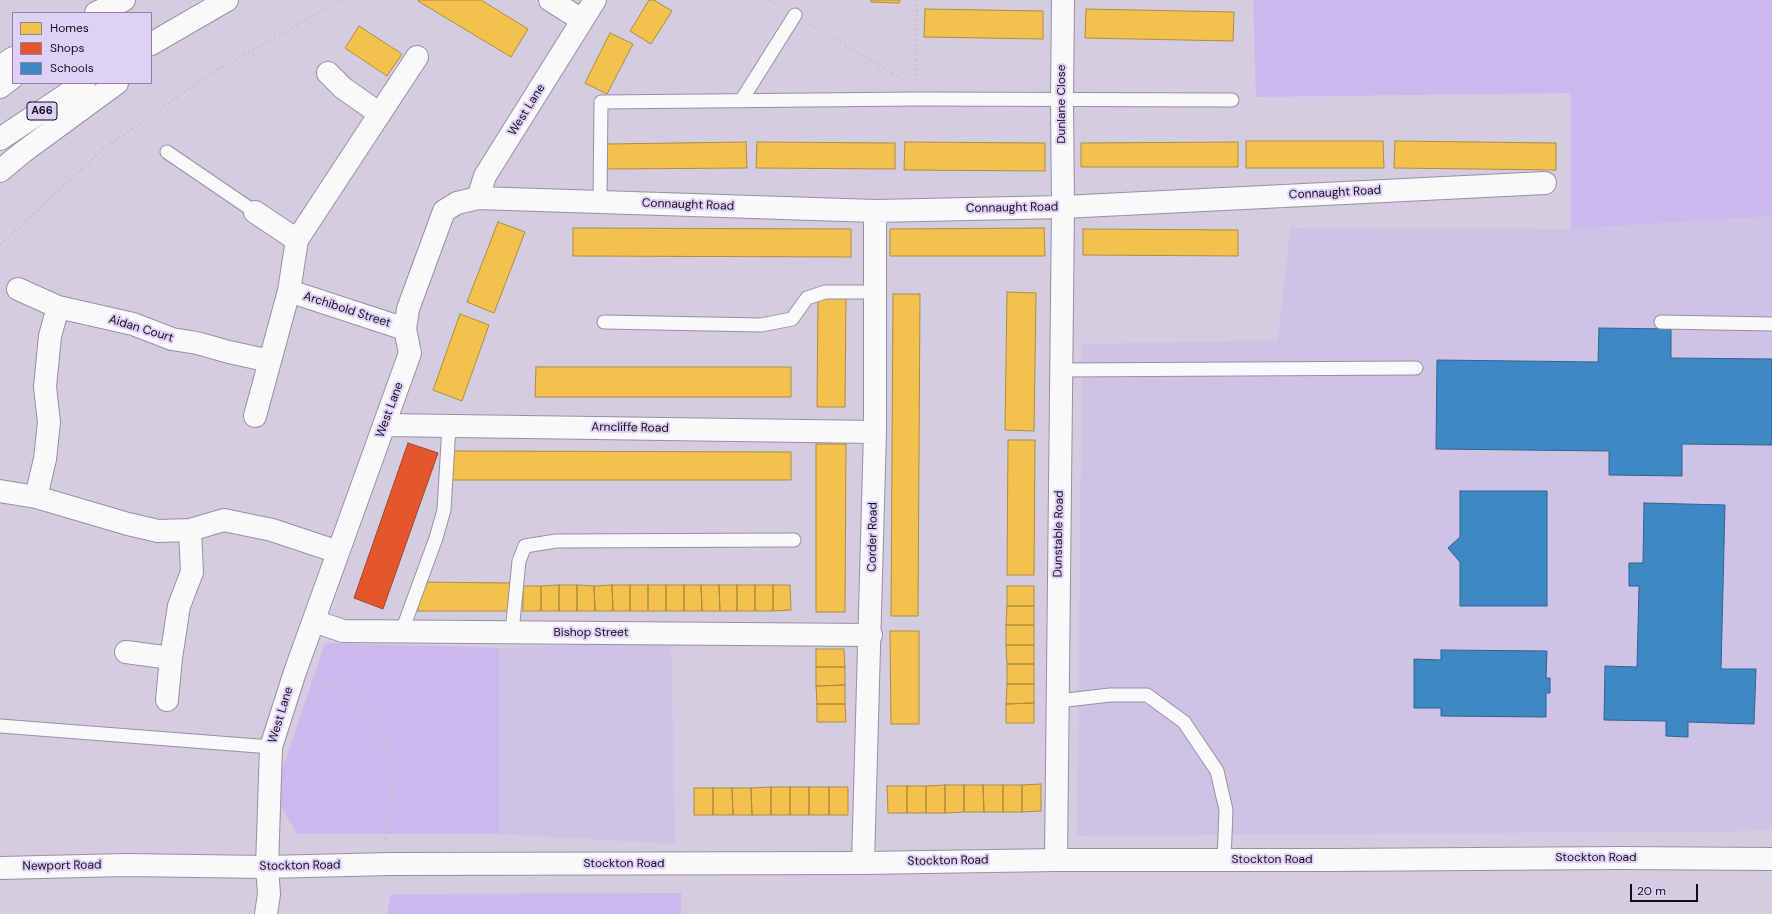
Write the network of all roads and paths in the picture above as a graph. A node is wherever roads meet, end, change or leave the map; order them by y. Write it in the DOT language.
graph roads {
  1 [pos="124,0"];
  2 [pos="341,0"];
  3 [pos="550,0"];
  4 [pos="595,0"];
  5 [pos="917,0"];
  6 [pos="1063,0"];
  7 [pos="220,4"];
  8 [pos="98,12"];
  9 [pos="107,12"];
  10 [pos="795,15"];
  11 [pos="582,20"];
  12 [pos="152,43"];
  13 [pos="152,56"];
  14 [pos="417,57"];
  15 [pos="12,59"];
  16 [pos="0,67"];
  17 [pos="328,73"];
  18 [pos="12,79"];
  19 [pos="82,84"];
  20 [pos="116,84"];
  21 [pos="0,87"];
  22 [pos="916,93"];
  23 [pos="1062,100"];
  24 [pos="1232,100"];
  25 [pos="741,101"];
  26 [pos="380,114"];
  27 [pos="0,139"];
  28 [pos="167,152"];
  29 [pos="0,171"];
  30 [pos="1545,183"];
  31 [pos="478,198"];
  32 [pos="600,202"];
  33 [pos="1063,208"];
  34 [pos="875,211"];
  35 [pos="255,212"];
  36 [pos="297,240"];
  37 [pos="0,245"];
  38 [pos="18,289"];
  39 [pos="289,291"];
  40 [pos="875,292"];
  41 [pos="58,307"];
  42 [pos="604,322"];
  43 [pos="1661,322"];
  44 [pos="1772,324"];
  45 [pos="405,329"];
  46 [pos="270,361"];
  47 [pos="1416,368"];
  48 [pos="1061,370"];
  49 [pos="255,416"];
  50 [pos="384,425"];
  51 [pos="449,426"];
  52 [pos="875,432"];
  53 [pos="0,491"];
  54 [pos="36,497"];
  55 [pos="190,530"];
  56 [pos="794,540"];
  57 [pos="338,552"];
  58 [pos="314,621"];
  59 [pos="402,631"];
  60 [pos="512,632"];
  61 [pos="871,635"];
  62 [pos="126,652"];
  63 [pos="171,658"];
  64 [pos="295,672"];
  65 [pos="167,700"];
  66 [pos="1058,701"];
  67 [pos="0,726"];
  68 [pos="271,747"];
  69 [pos="1772,859"];
  70 [pos="1056,860"];
  71 [pos="1224,860"];
  72 [pos="863,863"];
  73 [pos="382,864"];
  74 [pos="125,865"];
  75 [pos="267,867"];
  76 [pos="0,868"];
  77 [pos="266,914"];
  1 -- 8 [label="main road"];
  1 -- 9 [label="main road"];
  2 -- 37 [label="path"];
  3 -- 11 [label="main road"];
  4 -- 11 [label="main road, West Lane"];
  5 -- 22 [label="path"];
  6 -- 23 [label="main road, Dunlane Close"];
  7 -- 12 [label="main road"];
  7 -- 13 [label="main road"];
  10 -- 22 [label="path"];
  10 -- 25 [label="lane"];
  11 -- 31 [label="main road, West Lane"];
  14 -- 26 [label="main road"];
  15 -- 16 [label="main road"];
  17 -- 26 [label="main road"];
  18 -- 21 [label="main road"];
  19 -- 27 [label="main road, A66"];
  20 -- 29 [label="main road"];
  22 -- 23 [label="lane"];
  22 -- 25 [label="lane"];
  23 -- 24 [label="lane"];
  23 -- 33 [label="main road, Dunlane Close"];
  25 -- 32 [label="lane"];
  26 -- 36 [label="main road"];
  28 -- 35 [label="lane"];
  30 -- 33 [label="main road, Connaught Road"];
  31 -- 32 [label="main road, Connaught Road"];
  31 -- 45 [label="main road, West Lane"];
  32 -- 34 [label="main road, Connaught Road"];
  33 -- 34 [label="main road, Connaught Road"];
  33 -- 48 [label="main road, Dunstable Road"];
  34 -- 40 [label="main road, Corder Road"];
  35 -- 36 [label="main road"];
  36 -- 39 [label="main road"];
  38 -- 41 [label="main road, Aidan Court"];
  39 -- 45 [label="main road, Archibold Street"];
  39 -- 46 [label="main road"];
  40 -- 42 [label="lane"];
  40 -- 52 [label="main road, Corder Road"];
  41 -- 46 [label="main road, Aidan Court"];
  41 -- 54 [label="main road"];
  43 -- 44 [label="lane"];
  45 -- 50 [label="main road, West Lane"];
  46 -- 49 [label="main road"];
  47 -- 48 [label="lane"];
  48 -- 66 [label="main road, Dunstable Road"];
  50 -- 51 [label="main road, Arncliffe Road"];
  50 -- 57 [label="main road, West Lane"];
  51 -- 52 [label="main road, Arncliffe Road"];
  51 -- 59 [label="lane"];
  52 -- 61 [label="main road, Corder Road"];
  53 -- 54 [label="main road"];
  54 -- 55 [label="main road"];
  55 -- 57 [label="main road"];
  55 -- 63 [label="main road"];
  56 -- 60 [label="lane"];
  57 -- 58 [label="main road, West Lane"];
  58 -- 59 [label="main road, Bishop Street"];
  58 -- 64 [label="main road, West Lane"];
  59 -- 60 [label="main road, Bishop Street"];
  60 -- 61 [label="main road, Bishop Street"];
  61 -- 72 [label="main road, Corder Road"];
  62 -- 63 [label="main road"];
  63 -- 65 [label="main road"];
  64 -- 68 [label="main road, West Lane"];
  64 -- 73 [label="path"];
  66 -- 70 [label="main road, Dunstable Road"];
  66 -- 71 [label="lane"];
  67 -- 68 [label="lane"];
  68 -- 75 [label="main road, West Lane"];
  69 -- 71 [label="main road, Stockton Road"];
  70 -- 71 [label="main road, Stockton Road"];
  70 -- 72 [label="main road, Stockton Road"];
  72 -- 73 [label="main road, Stockton Road"];
  73 -- 75 [label="main road, Stockton Road"];
  74 -- 75 [label="main road, Stockton Road"];
  74 -- 76 [label="main road, Newport Road"];
  75 -- 77 [label="main road, West Lane"];
}
